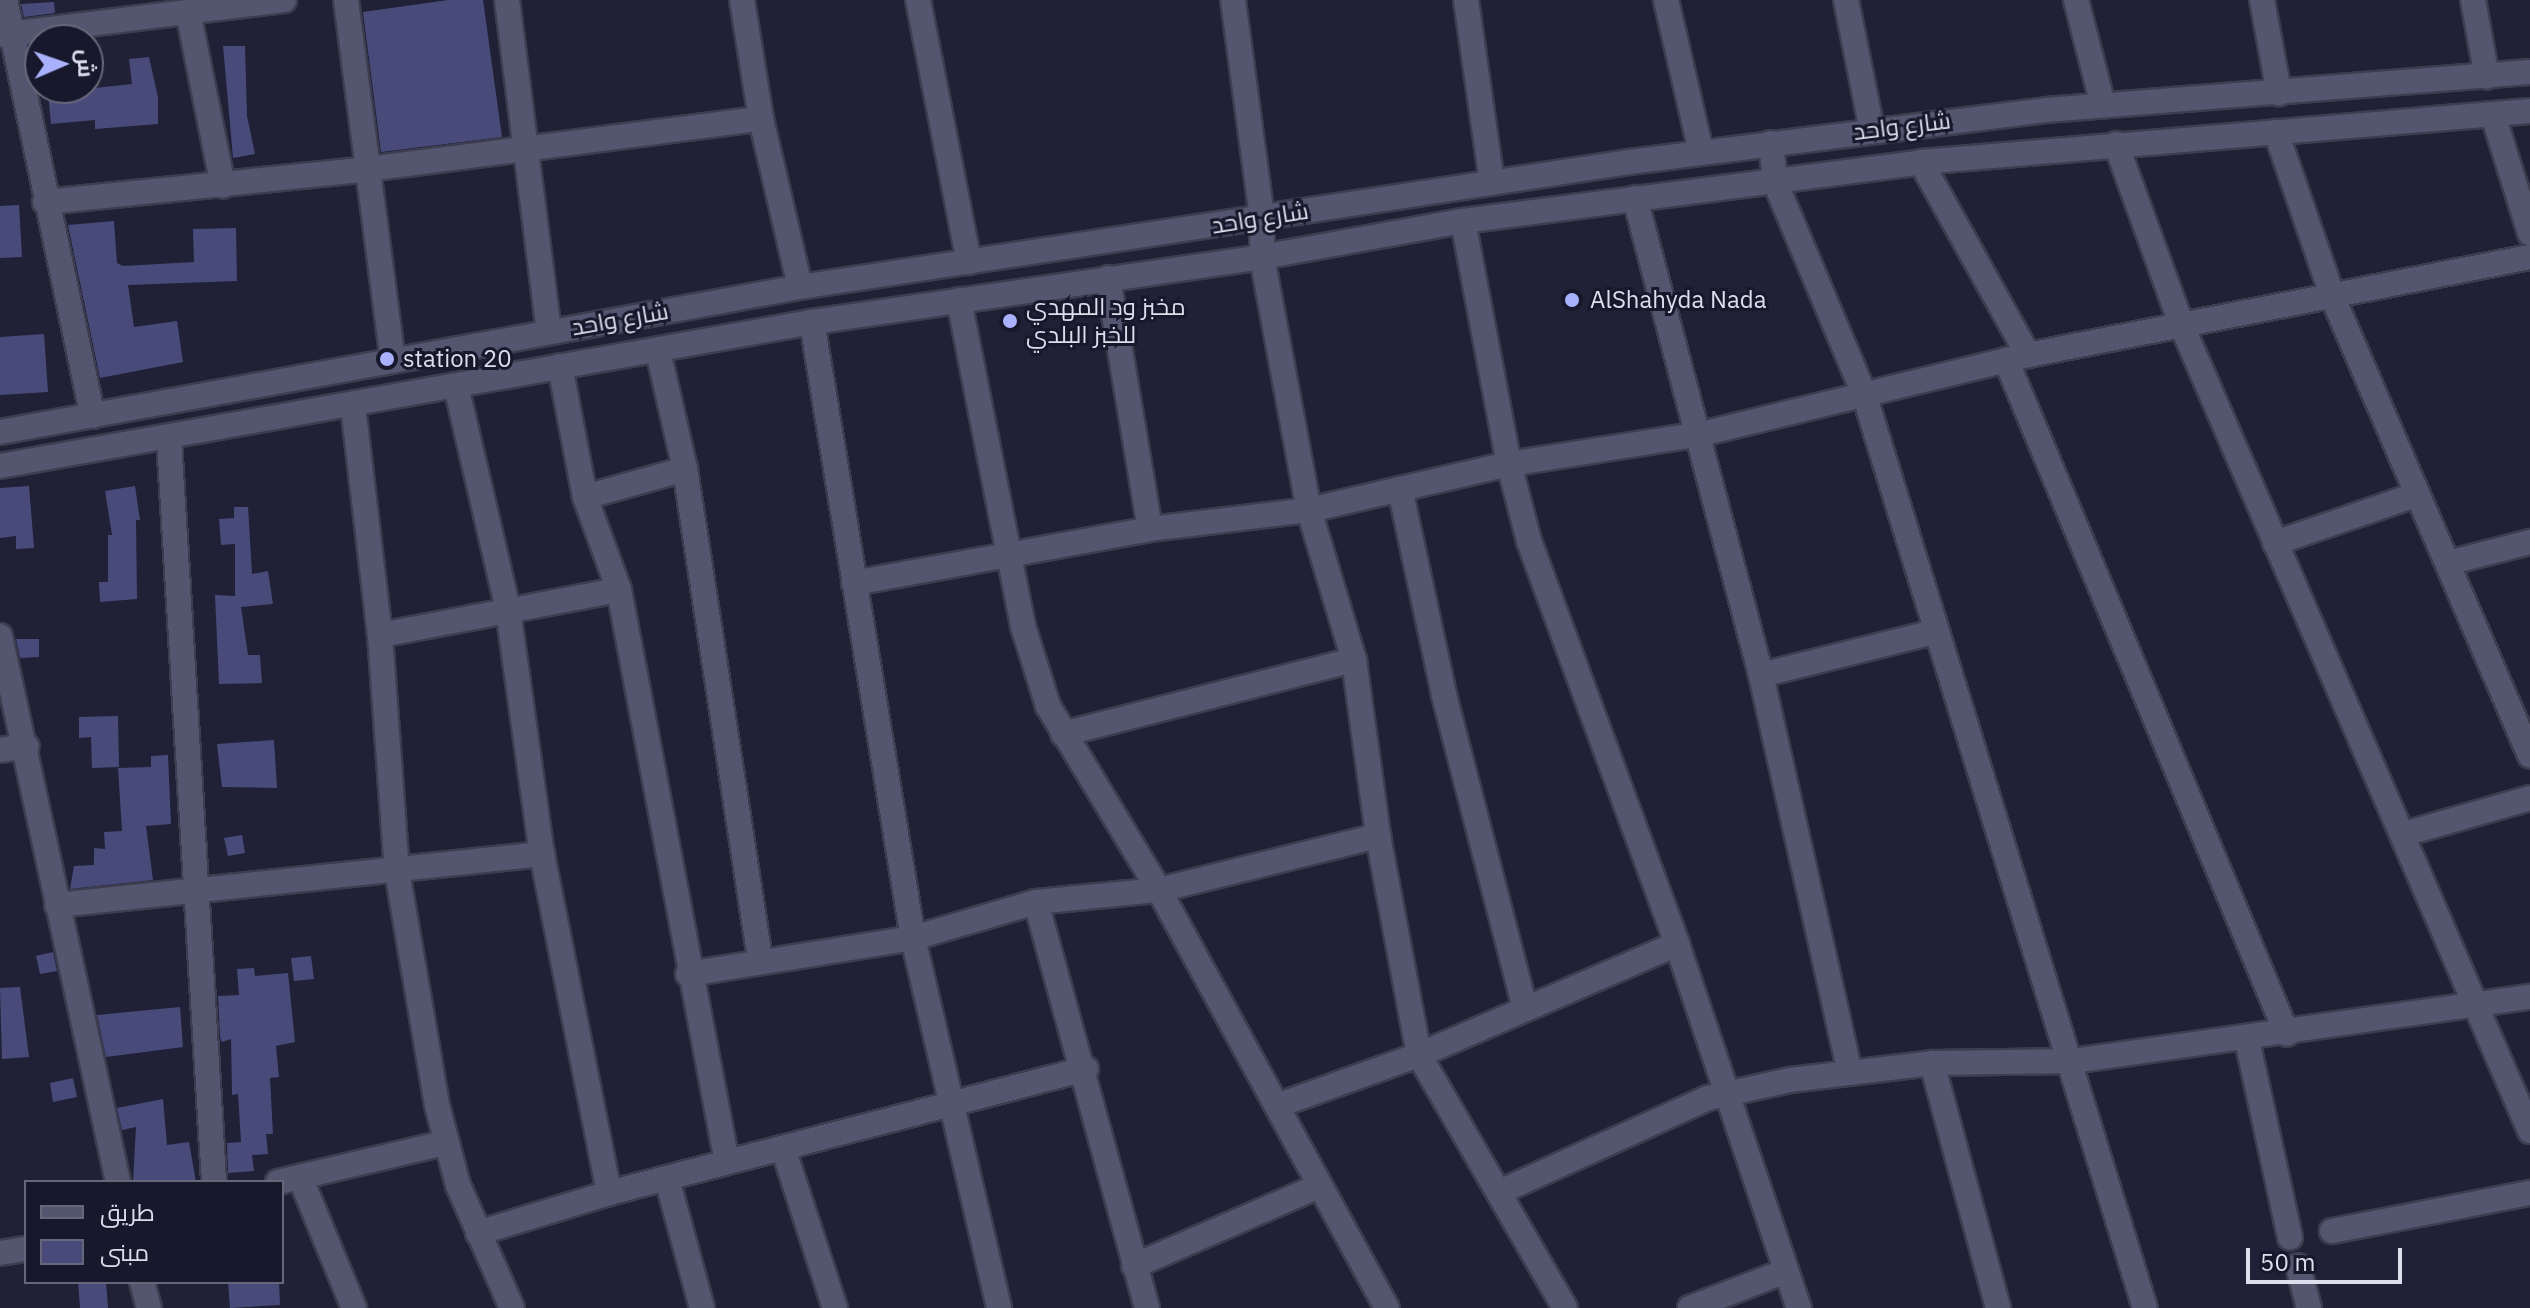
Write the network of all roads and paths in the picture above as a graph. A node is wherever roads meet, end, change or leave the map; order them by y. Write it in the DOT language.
graph roads {
  1 [pos="5,0"];
  2 [pos="284,0"];
  3 [pos="346,0"];
  4 [pos="507,0"];
  5 [pos="742,0"];
  6 [pos="918,0"];
  7 [pos="1233,0"];
  8 [pos="1466,0"];
  9 [pos="1666,0"];
  10 [pos="1846,0"];
  11 [pos="2076,0"];
  12 [pos="2262,0"];
  13 [pos="2473,0"];
  14 [pos="188,12"];
  15 [pos="6,34"];
  16 [pos="2530,72"];
  17 [pos="2487,77"];
  18 [pos="2279,93"];
  19 [pos="2103,105"];
  20 [pos="2530,111"];
  21 [pos="2493,115"];
  22 [pos="761,119"];
  23 [pos="1872,130"];
  24 [pos="2276,132"];
  25 [pos="1771,143"];
  26 [pos="2116,144"];
  27 [pos="525,146"];
  28 [pos="1701,152"];
  29 [pos="1921,162"];
  30 [pos="368,169"];
  31 [pos="1775,182"];
  32 [pos="1492,183"];
  33 [pos="223,185"];
  34 [pos="1635,198"];
  35 [pos="45,202"];
  36 [pos="1262,217"];
  37 [pos="1463,221"];
  38 [pos="2530,233"];
  39 [pos="1262,257"];
  40 [pos="2530,257"];
  41 [pos="969,262"];
  42 [pos="1108,278"];
  43 [pos="800,287"];
  44 [pos="2333,298"];
  45 [pos="959,300"];
  46 [pos="812,322"];
  47 [pos="2182,326"];
  48 [pos="549,332"];
  49 [pos="658,351"];
  50 [pos="2017,357"];
  51 [pos="393,360"];
  52 [pos="560,366"];
  53 [pos="456,386"];
  54 [pos="1864,394"];
  55 [pos="353,406"];
  56 [pos="93,416"];
  57 [pos="0,432"];
  58 [pos="1701,434"];
  59 [pos="169,439"];
  60 [pos="1509,464"];
  61 [pos="0,466"];
  62 [pos="685,469"];
  63 [pos="1400,489"];
  64 [pos="2415,495"];
  65 [pos="585,497"];
  66 [pos="1309,510"];
  67 [pos="1150,529"];
  68 [pos="2530,542"];
  69 [pos="2275,543"];
  70 [pos="1013,555"];
  71 [pos="2448,563"];
  72 [pos="854,583"];
  73 [pos="619,590"];
  74 [pos="508,610"];
  75 [pos="1937,631"];
  76 [pos="380,635"];
  77 [pos="0,636"];
  78 [pos="1354,660"];
  79 [pos="1761,675"];
  80 [pos="1063,734"];
  81 [pos="27,746"];
  82 [pos="0,750"];
  83 [pos="2530,755"];
  84 [pos="2530,798"];
  85 [pos="2404,834"];
  86 [pos="1378,836"];
  87 [pos="542,854"];
  88 [pos="397,871"];
  89 [pos="1159,890"];
  90 [pos="195,891"];
  91 [pos="1036,902"];
  92 [pos="57,905"];
  93 [pos="913,938"];
  94 [pos="1677,944"];
  95 [pos="760,960"];
  96 [pos="688,974"];
  97 [pos="2530,997"];
  98 [pos="2475,1005"];
  99 [pos="1525,1008"];
  100 [pos="2287,1034"];
  101 [pos="2247,1040"];
  102 [pos="1419,1055"];
  103 [pos="2073,1061"];
  104 [pos="1932,1063"];
  105 [pos="1086,1069"];
  106 [pos="1849,1069"];
  107 [pos="1727,1092"];
  108 [pos="953,1105"];
  109 [pos="1279,1105"];
  110 [pos="2530,1131"];
  111 [pos="444,1143"];
  112 [pos="783,1148"];
  113 [pos="727,1162"];
  114 [pos="667,1179"];
  115 [pos="118,1180"];
  116 [pos="214,1180"];
  117 [pos="289,1180"];
  118 [pos="1319,1186"];
  119 [pos="1502,1191"];
  120 [pos="609,1193"];
  121 [pos="2530,1193"];
  122 [pos="2332,1231"];
  123 [pos="478,1233"];
  124 [pos="2290,1237"];
  125 [pos="24,1249"];
  126 [pos="0,1253"];
  127 [pos="1134,1266"];
  128 [pos="2298,1266"];
  129 [pos="1786,1271"];
  130 [pos="143,1284"];
  131 [pos="149,1308"];
  132 [pos="354,1308"];
  133 [pos="512,1308"];
  134 [pos="702,1308"];
  135 [pos="835,1308"];
  136 [pos="999,1308"];
  137 [pos="1147,1308"];
  138 [pos="1387,1308"];
  139 [pos="1565,1308"];
  140 [pos="1690,1308"];
  141 [pos="1799,1308"];
  142 [pos="1998,1308"];
  143 [pos="2145,1308"];
  144 [pos="2309,1308"];
  1 -- 15 [label="street"];
  2 -- 14 [label="street"];
  3 -- 30 [label="street"];
  4 -- 27 [label="street"];
  5 -- 22 [label="street"];
  6 -- 41 [label="street"];
  7 -- 36 [label="street"];
  8 -- 32 [label="street"];
  9 -- 28 [label="street"];
  10 -- 23 [label="street"];
  11 -- 19 [label="street"];
  12 -- 18 [label="street"];
  13 -- 17 [label="street"];
  14 -- 15 [label="street"];
  14 -- 33 [label="street"];
  15 -- 35 [label="street"];
  16 -- 17 [label="street, شارع واحد"];
  17 -- 18 [label="street, شارع واحد"];
  18 -- 19 [label="street, شارع واحد"];
  19 -- 23 [label="street, شارع واحد"];
  20 -- 21 [label="street, شارع واحد"];
  21 -- 24 [label="street, شارع واحد"];
  21 -- 38 [label="street"];
  22 -- 27 [label="street"];
  22 -- 43 [label="street"];
  23 -- 25 [label="street, شارع واحد"];
  24 -- 26 [label="street, شارع واحد"];
  24 -- 44 [label="street"];
  25 -- 28 [label="street, شارع واحد"];
  25 -- 31 [label="street"];
  26 -- 29 [label="street, شارع واحد"];
  26 -- 47 [label="street"];
  27 -- 30 [label="street"];
  27 -- 48 [label="street"];
  28 -- 32 [label="street, شارع واحد"];
  29 -- 31 [label="street, شارع واحد"];
  29 -- 50 [label="street"];
  30 -- 33 [label="street"];
  30 -- 51 [label="street"];
  31 -- 34 [label="street, شارع واحد"];
  31 -- 54 [label="street"];
  32 -- 36 [label="street, شارع واحد"];
  33 -- 35 [label="street"];
  34 -- 37 [label="street, شارع واحد"];
  34 -- 58 [label="street"];
  35 -- 56 [label="street"];
  36 -- 39 [label="street"];
  36 -- 41 [label="street, شارع واحد"];
  37 -- 39 [label="street, شارع واحد"];
  37 -- 60 [label="street"];
  39 -- 42 [label="street, شارع واحد"];
  39 -- 66 [label="street"];
  40 -- 44 [label="street"];
  41 -- 43 [label="street, شارع واحد"];
  42 -- 45 [label="street, شارع واحد"];
  42 -- 67 [label="street"];
  43 -- 48 [label="street, شارع واحد"];
  44 -- 47 [label="street"];
  44 -- 64 [label="street"];
  45 -- 46 [label="street, شارع واحد"];
  45 -- 70 [label="street"];
  46 -- 49 [label="street, شارع واحد"];
  46 -- 72 [label="street"];
  47 -- 50 [label="street"];
  47 -- 69 [label="street"];
  48 -- 51 [label="street, شارع واحد"];
  49 -- 52 [label="street, شارع واحد"];
  49 -- 62 [label="street"];
  50 -- 54 [label="street"];
  50 -- 100 [label="street"];
  51 -- 56 [label="street, شارع واحد"];
  52 -- 53 [label="street, شارع واحد"];
  52 -- 65 [label="street"];
  53 -- 55 [label="street, شارع واحد"];
  53 -- 74 [label="street"];
  54 -- 58 [label="street"];
  54 -- 75 [label="street"];
  55 -- 59 [label="street, شارع واحد"];
  55 -- 76 [label="street"];
  56 -- 57 [label="street, شارع واحد"];
  58 -- 60 [label="street"];
  58 -- 79 [label="street"];
  59 -- 61 [label="street, شارع واحد"];
  59 -- 90 [label="street"];
  60 -- 63 [label="street"];
  60 -- 94 [label="street"];
  62 -- 65 [label="street"];
  62 -- 95 [label="street"];
  63 -- 66 [label="street"];
  63 -- 99 [label="street"];
  64 -- 69 [label="street"];
  64 -- 71 [label="street"];
  65 -- 73 [label="street"];
  66 -- 67 [label="street"];
  66 -- 78 [label="street"];
  67 -- 70 [label="street"];
  68 -- 71 [label="street"];
  69 -- 85 [label="street"];
  70 -- 72 [label="street"];
  70 -- 80 [label="street"];
  71 -- 83 [label="street"];
  72 -- 93 [label="street"];
  73 -- 74 [label="street"];
  73 -- 96 [label="street"];
  74 -- 76 [label="street"];
  74 -- 87 [label="street"];
  75 -- 79 [label="street"];
  75 -- 103 [label="street"];
  76 -- 88 [label="street"];
  77 -- 81 [label="street"];
  78 -- 80 [label="street"];
  78 -- 86 [label="street"];
  79 -- 106 [label="street"];
  80 -- 89 [label="street"];
  81 -- 82 [label="street"];
  81 -- 92 [label="street"];
  84 -- 85 [label="street"];
  85 -- 98 [label="street"];
  86 -- 89 [label="street"];
  86 -- 102 [label="street"];
  87 -- 88 [label="street"];
  87 -- 120 [label="street"];
  88 -- 90 [label="street"];
  88 -- 111 [label="street"];
  89 -- 91 [label="street"];
  89 -- 109 [label="street"];
  90 -- 92 [label="street"];
  90 -- 116 [label="street"];
  91 -- 93 [label="street"];
  91 -- 105 [label="street"];
  92 -- 115 [label="street"];
  93 -- 95 [label="street"];
  93 -- 108 [label="street"];
  94 -- 99 [label="street"];
  94 -- 107 [label="street"];
  95 -- 96 [label="street"];
  96 -- 113 [label="street"];
  97 -- 98 [label="street"];
  98 -- 100 [label="street"];
  98 -- 110 [label="street"];
  99 -- 102 [label="street"];
  100 -- 101 [label="street"];
  101 -- 103 [label="street"];
  101 -- 124 [label="street"];
  102 -- 109 [label="street"];
  102 -- 119 [label="street"];
  103 -- 104 [label="street"];
  103 -- 143 [label="street"];
  104 -- 106 [label="street"];
  104 -- 142 [label="street"];
  105 -- 108 [label="street"];
  105 -- 127 [label="street"];
  106 -- 107 [label="street"];
  107 -- 119 [label="street"];
  107 -- 129 [label="street"];
  108 -- 112 [label="street"];
  108 -- 136 [label="street"];
  109 -- 118 [label="street"];
  111 -- 117 [label="street"];
  111 -- 123 [label="street"];
  112 -- 113 [label="street"];
  112 -- 135 [label="street"];
  113 -- 114 [label="street"];
  114 -- 120 [label="street"];
  114 -- 134 [label="street"];
  117 -- 132 [label="street"];
  118 -- 127 [label="street"];
  118 -- 138 [label="street"];
  119 -- 139 [label="street"];
  120 -- 123 [label="street"];
  121 -- 122 [label="street"];
  123 -- 133 [label="street"];
  125 -- 126 [label="street"];
  127 -- 137 [label="street"];
  128 -- 144 [label="street"];
  129 -- 140 [label="street"];
  129 -- 141 [label="street"];
  130 -- 131 [label="street"];
}
